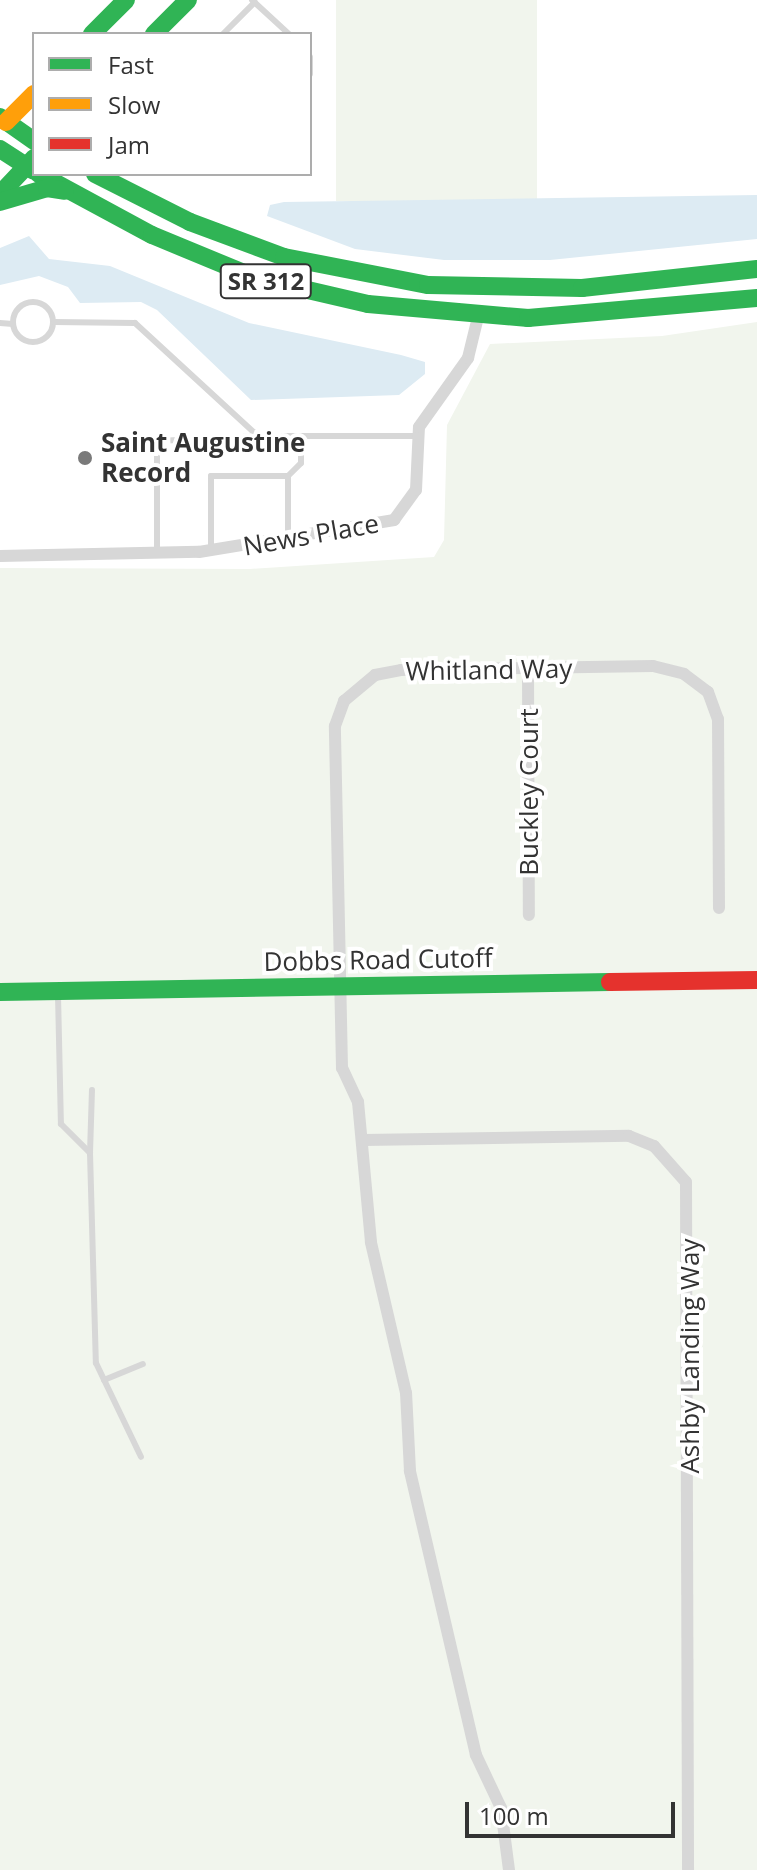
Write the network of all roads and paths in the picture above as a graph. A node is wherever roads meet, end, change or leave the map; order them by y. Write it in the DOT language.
graph roads {
  1 [pos="126,0"];
  2 [pos="188,0"];
  3 [pos="254,1"];
  4 [pos="94,32"];
  5 [pos="156,32"];
  6 [pos="225,32"];
  7 [pos="287,32"];
  8 [pos="32,96"];
  9 [pos="2,123"];
  10 [pos="32,140"];
  11 [pos="0,149"];
  12 [pos="32,166"];
  13 [pos="32,168"];
  14 [pos="46,176"];
  15 [pos="100,176"];
  16 [pos="70,192"];
  17 [pos="0,194"];
  18 [pos="0,202"];
  19 [pos="757,269"];
  20 [pos="599,286"];
  21 [pos="757,298"];
  22 [pos="478,317"];
  23 [pos="54,322"];
  24 [pos="0,323"];
  25 [pos="13,324"];
  26 [pos="258,436"];
  27 [pos="301,436"];
  28 [pos="418,436"];
  29 [pos="288,476"];
  30 [pos="288,535"];
  31 [pos="211,551"];
  32 [pos="157,554"];
  33 [pos="0,556"];
  34 [pos="528,669"];
  35 [pos="719,908"];
  36 [pos="529,915"];
  37 [pos="757,980"];
  38 [pos="341,987"];
  39 [pos="57,991"];
  40 [pos="0,992"];
  41 [pos="92,1090"];
  42 [pos="364,1140"];
  43 [pos="90,1153"];
  44 [pos="143,1364"];
  45 [pos="104,1380"];
  46 [pos="141,1457"];
  47 [pos="509,1870"];
  48 [pos="688,1870"];
  1 -- 4 [label="main road"];
  2 -- 5 [label="main road"];
  3 -- 6 [label="lane"];
  3 -- 7 [label="lane"];
  8 -- 9 [label="main road"];
  9 -- 10 [label="main road"];
  11 -- 12 [label="main road, SR 312"];
  13 -- 17 [label="main road"];
  14 -- 16 [label="main road, SR 312"];
  15 -- 20 [label="main road, SR 312"];
  16 -- 18 [label="main road"];
  16 -- 22 [label="main road, SR 312"];
  19 -- 20 [label="main road, SR 312"];
  20 -- 22 [label="main road"];
  21 -- 22 [label="main road, SR 312"];
  22 -- 28 [label="street, News Place"];
  23 -- 25 [label="lane"];
  23 -- 25 [label="lane"];
  23 -- 26 [label="lane"];
  24 -- 25 [label="lane"];
  26 -- 27 [label="lane"];
  26 -- 32 [label="lane"];
  27 -- 28 [label="lane"];
  27 -- 29 [label="lane"];
  28 -- 30 [label="street, News Place"];
  29 -- 30 [label="lane"];
  29 -- 31 [label="lane"];
  30 -- 31 [label="street, News Place"];
  31 -- 32 [label="street, News Place"];
  32 -- 33 [label="street, News Place"];
  34 -- 35 [label="street, Whitland Way"];
  34 -- 36 [label="street, Buckley Court"];
  34 -- 38 [label="street, Whitland Way"];
  37 -- 38 [label="main road, Dobbs Road Cutoff"];
  38 -- 39 [label="main road, Dobbs Road Cutoff"];
  38 -- 42 [label="street"];
  39 -- 40 [label="main road, Dobbs Road Cutoff"];
  39 -- 43 [label="lane"];
  41 -- 43 [label="lane"];
  42 -- 47 [label="street"];
  42 -- 48 [label="street, Ashby Landing Way"];
  43 -- 45 [label="lane"];
  44 -- 45 [label="lane"];
  45 -- 46 [label="lane"];
}
